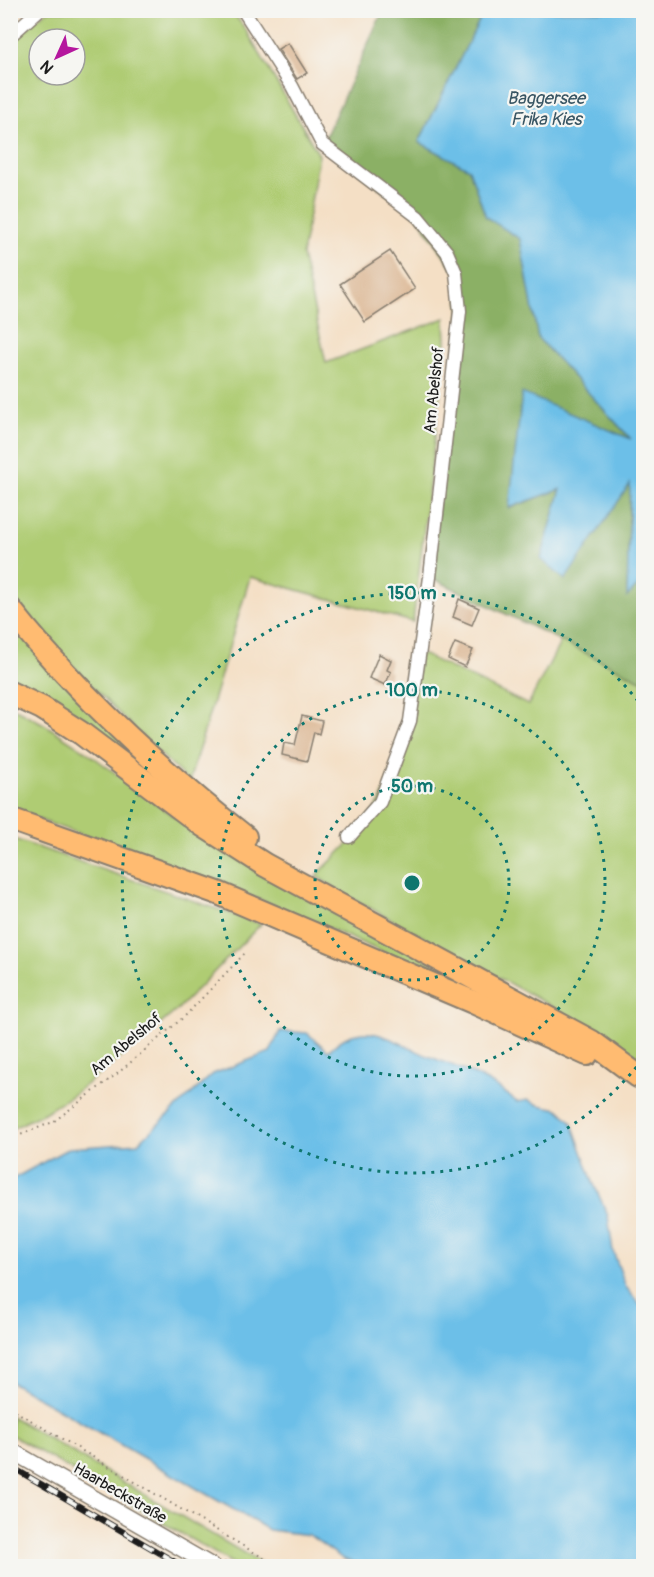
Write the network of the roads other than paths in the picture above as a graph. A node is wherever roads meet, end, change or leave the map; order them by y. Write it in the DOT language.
graph roads {
  1 [pos="39,10"];
  2 [pos="243,10"];
  3 [pos="10,36"];
  4 [pos="10,609"];
  5 [pos="10,693"];
  6 [pos="10,819"];
  7 [pos="349,837"];
  8 [pos="352,911"];
  9 [pos="10,1450"];
  10 [pos="212,1566"];
  1 -- 3 [label="street"];
  2 -- 7 [label="street, Am Abelshof"];
  4 -- 8 [label="highway"];
  5 -- 8 [label="highway"];
  6 -- 8 [label="highway"];
  9 -- 10 [label="street, Haarbeckstraße"];
}
